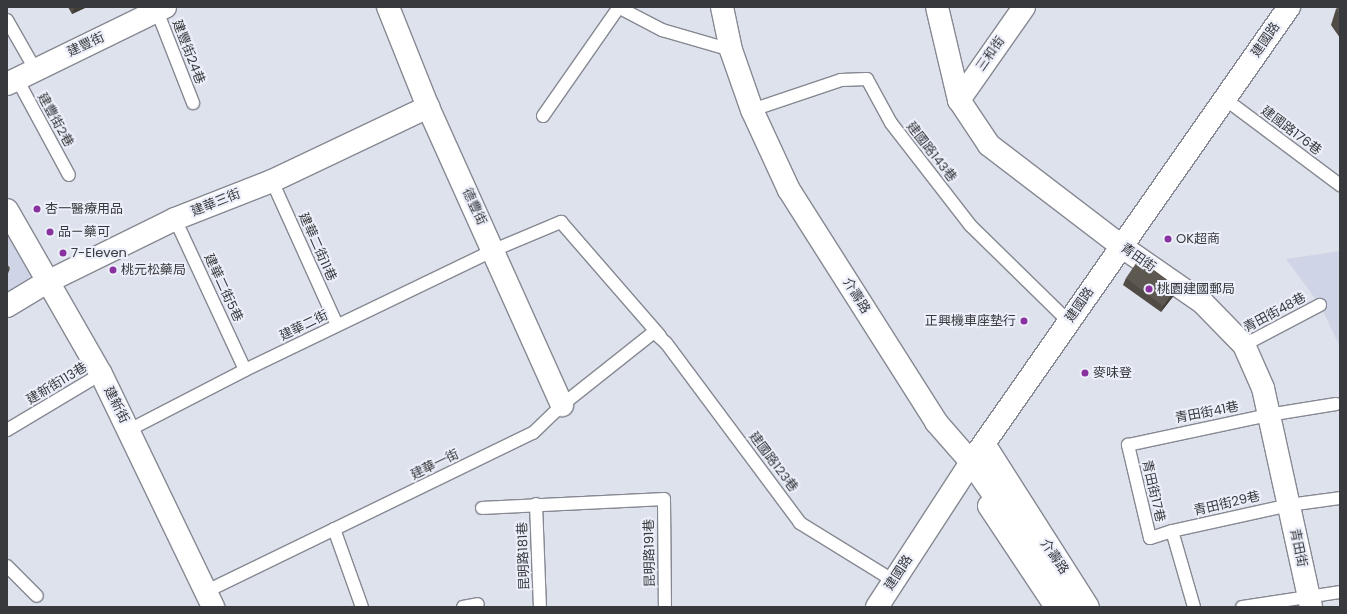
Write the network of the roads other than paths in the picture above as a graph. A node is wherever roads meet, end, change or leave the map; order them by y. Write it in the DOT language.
graph roads {
  1 [pos="388,7"];
  2 [pos="618,7"];
  3 [pos="722,7"];
  4 [pos="937,7"];
  5 [pos="1024,7"];
  6 [pos="1289,7"];
  7 [pos="161,9"];
  8 [pos="7,20"];
  9 [pos="731,50"];
  10 [pos="20,77"];
  11 [pos="1225,99"];
  12 [pos="959,100"];
  13 [pos="193,103"];
  14 [pos="428,107"];
  15 [pos="752,110"];
  16 [pos="543,116"];
  17 [pos="69,175"];
  18 [pos="272,181"];
  19 [pos="1340,185"];
  20 [pos="7,210"];
  21 [pos="175,219"];
  22 [pos="1121,246"];
  23 [pos="494,250"];
  24 [pos="47,282"];
  25 [pos="1320,305"];
  26 [pos="7,306"];
  27 [pos="1068,321"];
  28 [pos="337,325"];
  29 [pos="654,332"];
  30 [pos="666,343"];
  31 [pos="1244,345"];
  32 [pos="245,370"];
  33 [pos="101,374"];
  34 [pos="1336,404"];
  35 [pos="562,405"];
  36 [pos="1268,415"];
  37 [pos="7,430"];
  38 [pos="129,430"];
  39 [pos="1152,438"];
  40 [pos="984,444"];
  41 [pos="968,466"];
  42 [pos="1340,498"];
  43 [pos="536,504"];
  44 [pos="1289,505"];
  45 [pos="482,508"];
  46 [pos="334,529"];
  47 [pos="1172,531"];
  48 [pos="7,566"];
  49 [pos="894,581"];
  50 [pos="1340,592"];
  51 [pos="37,596"];
  52 [pos="210,599"];
  53 [pos="1310,602"];
  54 [pos="478,604"];
  55 [pos="362,607"];
  56 [pos="463,607"];
  57 [pos="540,607"];
  58 [pos="665,607"];
  59 [pos="877,607"];
  60 [pos="1056,607"];
  61 [pos="1071,607"];
  62 [pos="1088,607"];
  63 [pos="1194,607"];
  64 [pos="1242,607"];
  1 -- 14 [label="street, 德豐街"];
  2 -- 9 [label="lane"];
  2 -- 16 [label="lane"];
  3 -- 9 [label="street, 介壽路"];
  4 -- 12 [label="street, 青田街"];
  5 -- 12 [label="street, 三和街"];
  6 -- 11 [label="street, 建國路"];
  7 -- 10 [label="street, 建豐街"];
  7 -- 13 [label="lane, 建豐街24巷"];
  8 -- 10 [label="lane, 建豐街2巷"];
  9 -- 15 [label="street, 介壽路"];
  10 -- 17 [label="lane, 建豐街2巷"];
  11 -- 19 [label="lane, 建國路176巷"];
  11 -- 22 [label="street, 建國路"];
  12 -- 22 [label="street, 青田街"];
  14 -- 18 [label="street, 建華三街"];
  14 -- 23 [label="street, 德豐街"];
  15 -- 27 [label="lane, 建國路143巷"];
  15 -- 41 [label="street, 介壽路"];
  18 -- 21 [label="street, 建華三街"];
  18 -- 28 [label="lane, 建華二街11巷"];
  20 -- 24 [label="street, 建新街"];
  21 -- 24 [label="street, 建華三街"];
  21 -- 32 [label="lane, 建華二街5巷"];
  22 -- 27 [label="street, 建國路"];
  22 -- 31 [label="street, 青田街"];
  23 -- 28 [label="lane, 建華二街"];
  23 -- 30 [label="lane, 建華二街"];
  23 -- 35 [label="street, 德豐街"];
  24 -- 26 [label="street, 建華三街"];
  24 -- 33 [label="street, 建新街"];
  25 -- 31 [label="lane, 青田街48巷"];
  27 -- 40 [label="street, 建國路"];
  28 -- 32 [label="lane, 建華二街"];
  29 -- 30 [label="lane, 建國路123巷"];
  29 -- 35 [label="lane, 建華一街"];
  30 -- 49 [label="lane, 建國路123巷"];
  31 -- 36 [label="street, 青田街"];
  32 -- 38 [label="lane, 建華二街"];
  33 -- 37 [label="lane, 建新街113巷"];
  33 -- 38 [label="street, 建新街"];
  34 -- 36 [label="lane, 青田街41巷"];
  35 -- 46 [label="lane, 建華一街"];
  36 -- 39 [label="lane, 青田街41巷"];
  36 -- 44 [label="street, 青田街"];
  38 -- 52 [label="street, 建新街"];
  39 -- 47 [label="lane, 青田街17巷"];
  40 -- 41 [label="street, 建國路"];
  40 -- 62 [label="street, 介壽路"];
  41 -- 49 [label="street, 建國路"];
  41 -- 60 [label="street, 介壽路"];
  41 -- 61 [label="street, 介壽路"];
  42 -- 44 [label="lane, 青田街29巷"];
  43 -- 45 [label="lane"];
  43 -- 57 [label="lane, 昆明路181巷"];
  43 -- 58 [label="lane, 昆明路191巷"];
  44 -- 47 [label="lane, 青田街29巷"];
  44 -- 53 [label="street, 青田街"];
  46 -- 52 [label="lane, 建華一街"];
  46 -- 55 [label="lane"];
  47 -- 63 [label="lane, 青田街17巷"];
  48 -- 51 [label="lane"];
  49 -- 59 [label="street, 建國路"];
  50 -- 53 [label="lane"];
  53 -- 64 [label="lane"];
  54 -- 56 [label="lane"];
}
